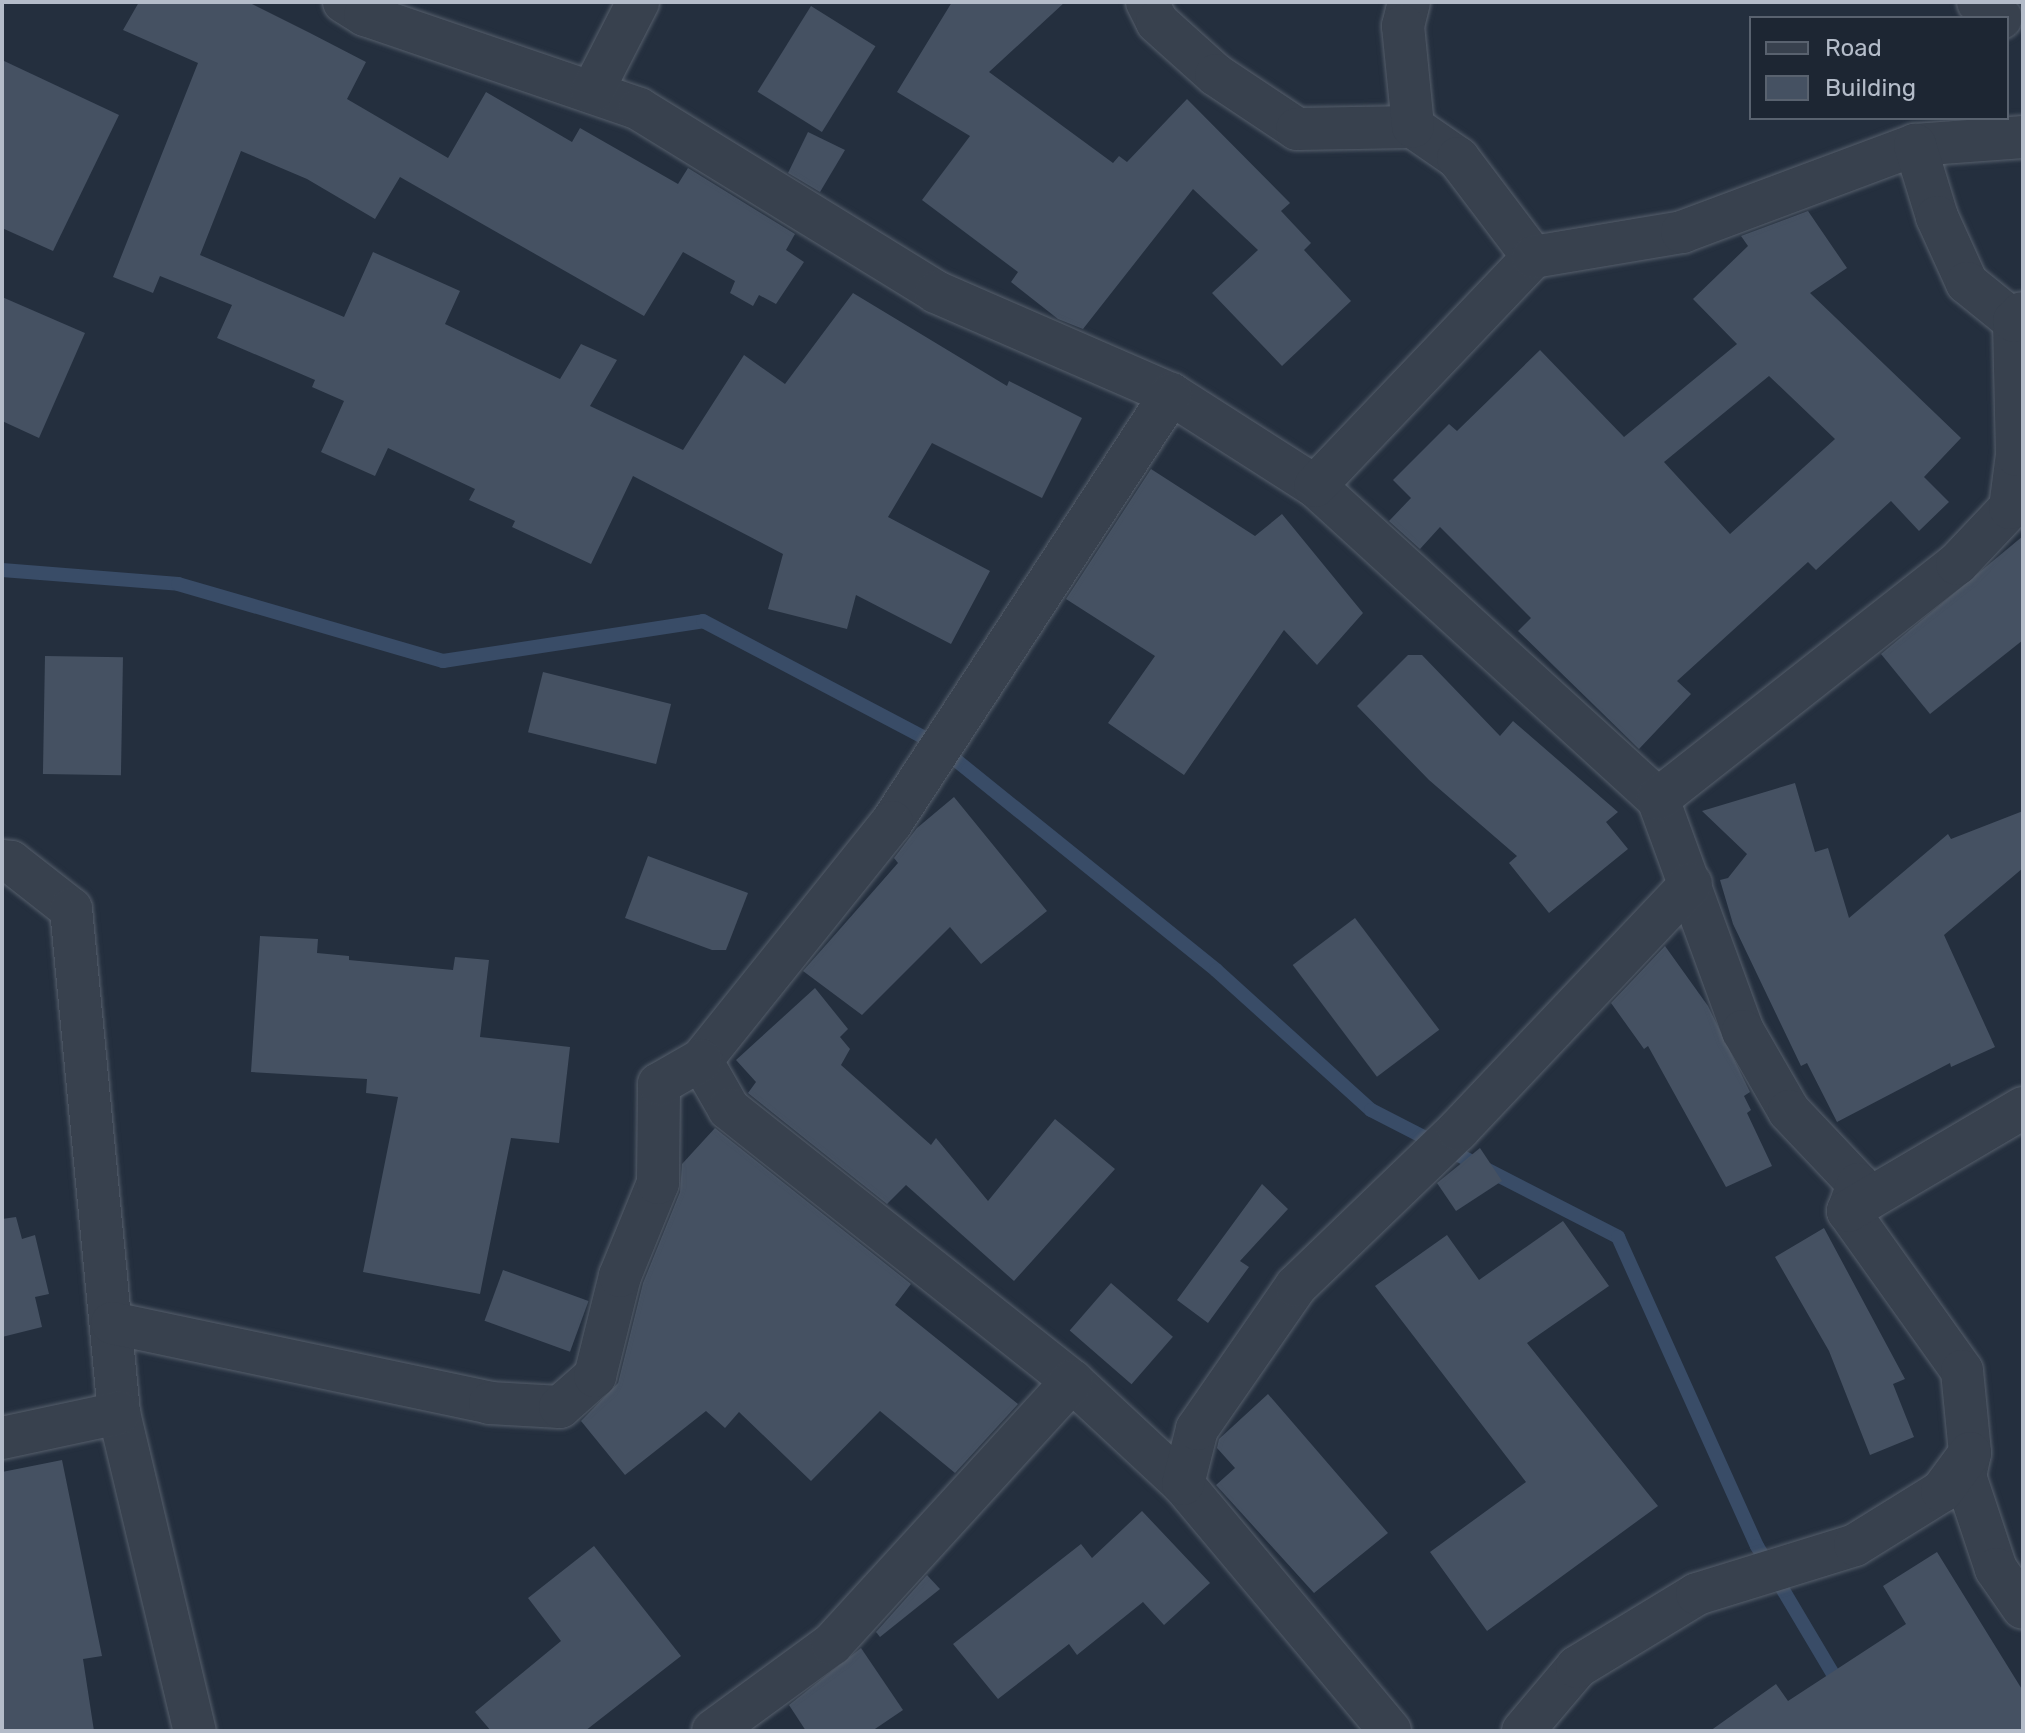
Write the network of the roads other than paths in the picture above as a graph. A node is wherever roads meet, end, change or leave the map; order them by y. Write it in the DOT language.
graph roads {
  1 [pos="344,2"];
  2 [pos="638,2"];
  3 [pos="1147,2"];
  4 [pos="1409,2"];
  5 [pos="1978,2"];
  6 [pos="1998,16"];
  7 [pos="592,92"];
  8 [pos="1413,127"];
  9 [pos="2023,137"];
  10 [pos="1915,145"];
  11 [pos="1533,257"];
  12 [pos="2020,324"];
  13 [pos="1171,394"];
  14 [pos="1315,486"];
  15 [pos="1658,799"];
  16 [pos="2,861"];
  17 [pos="1691,884"];
  18 [pos="701,1060"];
  19 [pos="2023,1108"];
  20 [pos="1848,1211"];
  21 [pos="112,1323"];
  22 [pos="1072,1381"];
  23 [pos="119,1413"];
  24 [pos="2,1438"];
  25 [pos="1970,1453"];
  26 [pos="1183,1484"];
  27 [pos="2023,1608"];
  28 [pos="195,1731"];
  29 [pos="713,1731"];
  30 [pos="1390,1731"];
  31 [pos="1523,1731"];
  1 -- 7 [label="street"];
  2 -- 7 [label="street"];
  3 -- 8 [label="street"];
  4 -- 8 [label="street"];
  5 -- 6 [label="street"];
  7 -- 13 [label="street"];
  8 -- 11 [label="street"];
  9 -- 10 [label="street"];
  10 -- 11 [label="street"];
  10 -- 12 [label="street"];
  11 -- 14 [label="street"];
  12 -- 15 [label="street"];
  13 -- 14 [label="street"];
  13 -- 18 [label="street"];
  14 -- 15 [label="street"];
  15 -- 17 [label="street"];
  16 -- 21 [label="street"];
  17 -- 20 [label="street"];
  17 -- 26 [label="street"];
  18 -- 21 [label="street"];
  18 -- 22 [label="street"];
  19 -- 20 [label="street"];
  20 -- 25 [label="street"];
  21 -- 23 [label="street"];
  22 -- 26 [label="street"];
  22 -- 29 [label="street"];
  23 -- 24 [label="street"];
  23 -- 28 [label="street"];
  25 -- 27 [label="street"];
  25 -- 31 [label="street"];
  26 -- 30 [label="street"];
}
